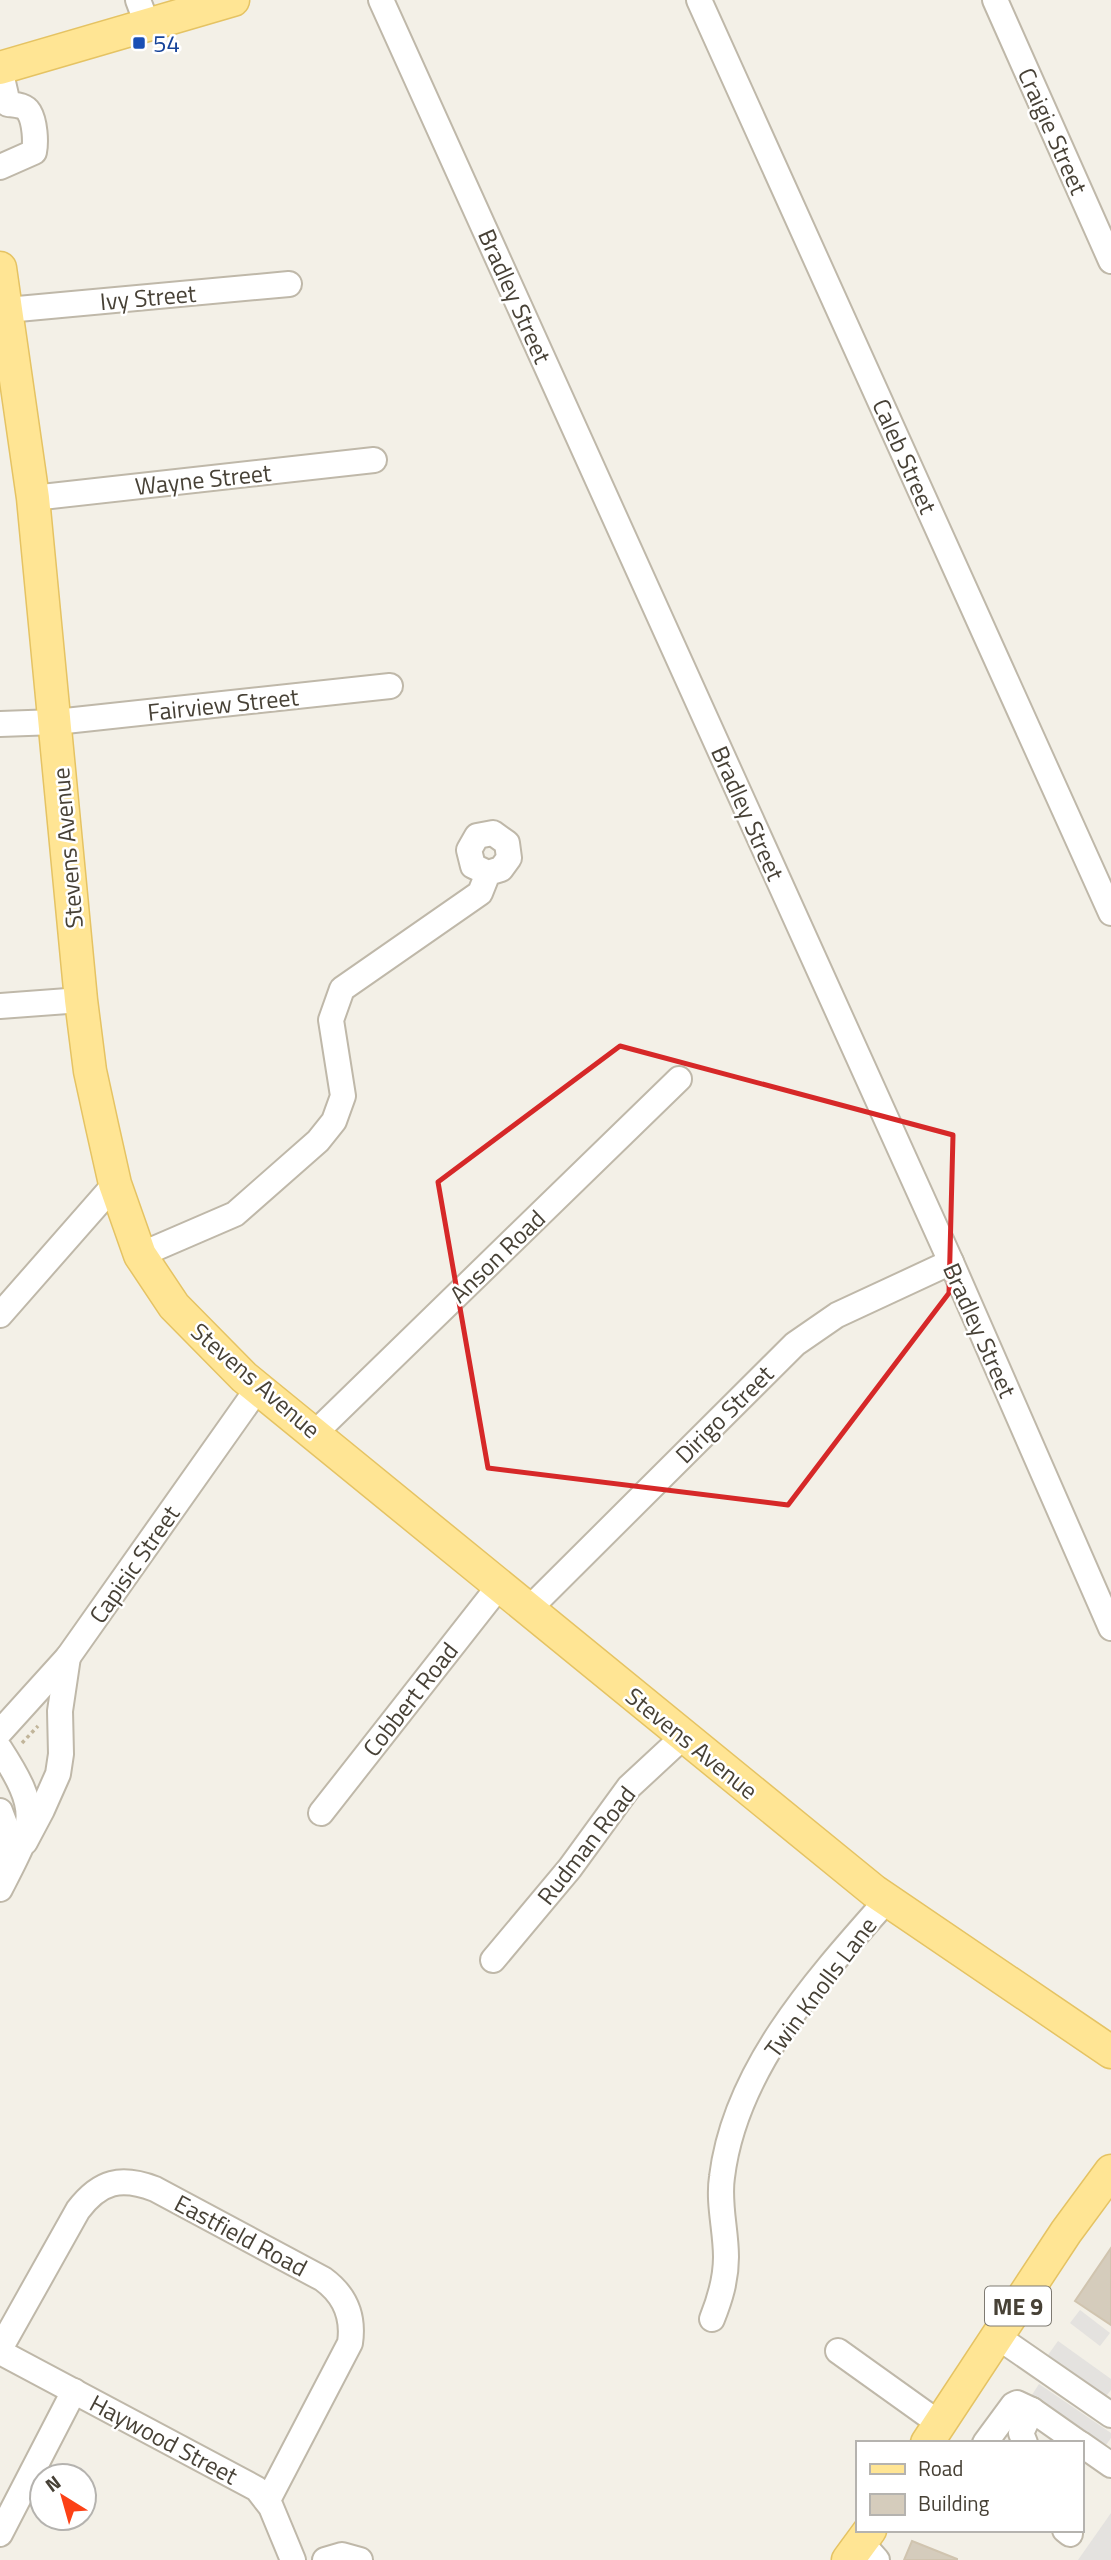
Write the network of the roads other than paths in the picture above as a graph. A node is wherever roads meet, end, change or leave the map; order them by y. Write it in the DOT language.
graph roads {
  1 [pos="233,0"];
  2 [pos="381,0"];
  3 [pos="699,0"];
  4 [pos="995,0"];
  5 [pos="142,12"];
  6 [pos="0,68"];
  7 [pos="0,167"];
  8 [pos="1111,261"];
  9 [pos="0,268"];
  10 [pos="289,284"];
  11 [pos="7,310"];
  12 [pos="374,460"];
  13 [pos="33,498"];
  14 [pos="390,686"];
  15 [pos="56,722"];
  16 [pos="0,724"];
  17 [pos="488,873"];
  18 [pos="1111,913"];
  19 [pos="81,1000"];
  20 [pos="0,1006"];
  21 [pos="679,1079"];
  22 [pos="115,1184"];
  23 [pos="141,1255"];
  24 [pos="951,1262"];
  25 [pos="0,1315"];
  26 [pos="258,1388"];
  27 [pos="315,1433"];
  28 [pos="500,1585"];
  29 [pos="529,1609"];
  30 [pos="1111,1628"];
  31 [pos="68,1657"];
  32 [pos="684,1736"];
  33 [pos="4,1744"];
  34 [pos="0,1811"];
  35 [pos="321,1813"];
  36 [pos="25,1842"];
  37 [pos="0,1882"];
  38 [pos="0,1889"];
  39 [pos="887,1900"];
  40 [pos="494,1960"];
  41 [pos="1111,2052"];
  42 [pos="1111,2171"];
  43 [pos="712,2319"];
  44 [pos="998,2337"];
  45 [pos="0,2351"];
  46 [pos="838,2351"];
  47 [pos="74,2391"];
  48 [pos="1032,2410"];
  49 [pos="1111,2415"];
  50 [pos="933,2433"];
  51 [pos="986,2441"];
  52 [pos="1025,2441"];
  53 [pos="1077,2441"];
  54 [pos="1083,2445"];
  55 [pos="1111,2465"];
  56 [pos="268,2500"];
  57 [pos="0,2534"];
  58 [pos="293,2560"];
  59 [pos="325,2560"];
  60 [pos="360,2560"];
  1 -- 5 [label="main road"];
  2 -- 24 [label="street, Bradley Street"];
  3 -- 18 [label="street, Caleb Street"];
  4 -- 8 [label="street, Craigie Street"];
  5 -- 6 [label="main road"];
  6 -- 7 [label="street"];
  9 -- 11 [label="main road, Stevens Avenue"];
  10 -- 11 [label="street, Ivy Street"];
  11 -- 13 [label="main road, Stevens Avenue"];
  12 -- 13 [label="street, Wayne Street"];
  13 -- 15 [label="main road, Stevens Avenue"];
  14 -- 15 [label="street, Fairview Street"];
  15 -- 16 [label="street, Fairview Street"];
  15 -- 19 [label="main road, Stevens Avenue"];
  17 -- 23 [label="street"];
  19 -- 20 [label="street"];
  19 -- 22 [label="main road, Stevens Avenue"];
  21 -- 27 [label="street, Anson Road"];
  22 -- 23 [label="main road, Stevens Avenue"];
  22 -- 25 [label="street"];
  23 -- 26 [label="main road, Stevens Avenue"];
  24 -- 29 [label="street, Dirigo Street"];
  24 -- 30 [label="street, Bradley Street"];
  26 -- 27 [label="main road, Stevens Avenue"];
  26 -- 31 [label="street, Capisic Street"];
  27 -- 28 [label="main road, Stevens Avenue"];
  28 -- 29 [label="main road, Stevens Avenue"];
  28 -- 35 [label="street, Cobbert Road"];
  29 -- 32 [label="main road, Stevens Avenue"];
  31 -- 33 [label="street, Capisic Street"];
  31 -- 36 [label="street"];
  32 -- 39 [label="main road, Stevens Avenue"];
  32 -- 40 [label="street, Rudman Road"];
  33 -- 36 [label="street"];
  34 -- 37 [label="street"];
  36 -- 38 [label="street"];
  39 -- 41 [label="main road, Stevens Avenue"];
  39 -- 43 [label="street, Twin Knolls Lane"];
  42 -- 44 [label="main road, ME 9"];
  44 -- 49 [label="street"];
  44 -- 50 [label="main road, ME 9"];
  45 -- 47 [label="street, Haywood Street"];
  45 -- 56 [label="street, Eastfield Road"];
  46 -- 50 [label="street"];
  47 -- 56 [label="street, Haywood Street"];
  47 -- 57 [label="street"];
  48 -- 51 [label="street"];
  48 -- 52 [label="street"];
  48 -- 53 [label="street"];
  54 -- 55 [label="street"];
  56 -- 58 [label="street"];
  59 -- 60 [label="street"];
}
